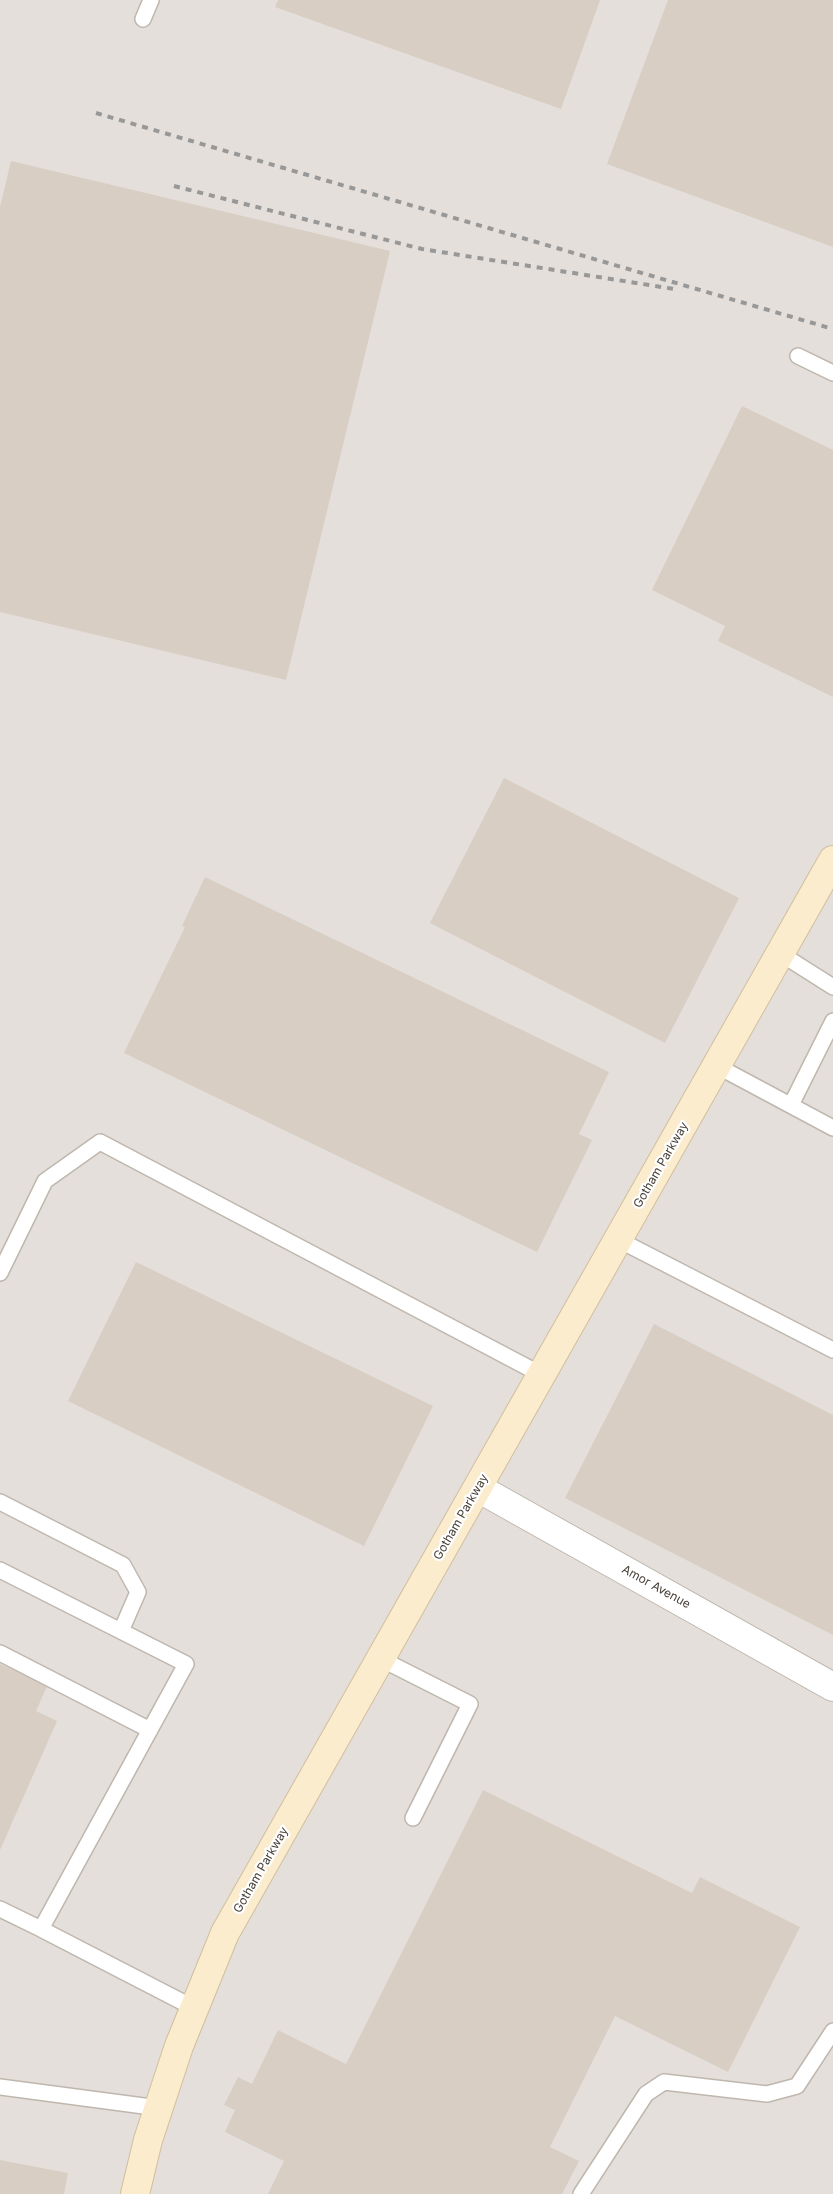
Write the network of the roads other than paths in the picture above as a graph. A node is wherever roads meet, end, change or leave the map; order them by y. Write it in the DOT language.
graph roads {
  1 [pos="151,0"];
  2 [pos="143,19"];
  3 [pos="798,356"];
  4 [pos="833,373"];
  5 [pos="833,860"];
  6 [pos="780,954"];
  7 [pos="833,988"];
  8 [pos="833,1021"];
  9 [pos="717,1066"];
  10 [pos="791,1105"];
  11 [pos="833,1128"];
  12 [pos="619,1240"];
  13 [pos="0,1273"];
  14 [pos="833,1350"];
  15 [pos="542,1375"];
  16 [pos="478,1488"];
  17 [pos="0,1502"];
  18 [pos="0,1570"];
  19 [pos="121,1631"];
  20 [pos="0,1652"];
  21 [pos="381,1658"];
  22 [pos="833,1687"];
  23 [pos="150,1730"];
  24 [pos="413,1818"];
  25 [pos="0,1909"];
  26 [pos="41,1929"];
  27 [pos="194,2008"];
  28 [pos="833,2031"];
  29 [pos="0,2087"];
  30 [pos="159,2108"];
  31 [pos="135,2194"];
  32 [pos="581,2194"];
  1 -- 2 [label="lane"];
  3 -- 4 [label="lane"];
  5 -- 6 [label="street, Gotham Parkway"];
  6 -- 7 [label="lane"];
  6 -- 9 [label="street, Gotham Parkway"];
  8 -- 10 [label="lane"];
  9 -- 10 [label="lane"];
  9 -- 12 [label="street, Gotham Parkway"];
  10 -- 11 [label="lane"];
  12 -- 14 [label="lane"];
  12 -- 15 [label="street, Gotham Parkway"];
  13 -- 15 [label="lane"];
  15 -- 16 [label="street, Gotham Parkway"];
  16 -- 21 [label="street, Gotham Parkway"];
  16 -- 22 [label="street, Amor Avenue"];
  17 -- 19 [label="lane"];
  18 -- 19 [label="lane"];
  19 -- 23 [label="lane"];
  20 -- 23 [label="lane"];
  21 -- 24 [label="lane"];
  21 -- 27 [label="street, Gotham Parkway"];
  23 -- 26 [label="lane"];
  25 -- 26 [label="lane"];
  26 -- 27 [label="lane"];
  27 -- 30 [label="street, Gotham Parkway"];
  28 -- 32 [label="lane"];
  29 -- 30 [label="lane"];
  30 -- 31 [label="street, Gotham Parkway"];
}
